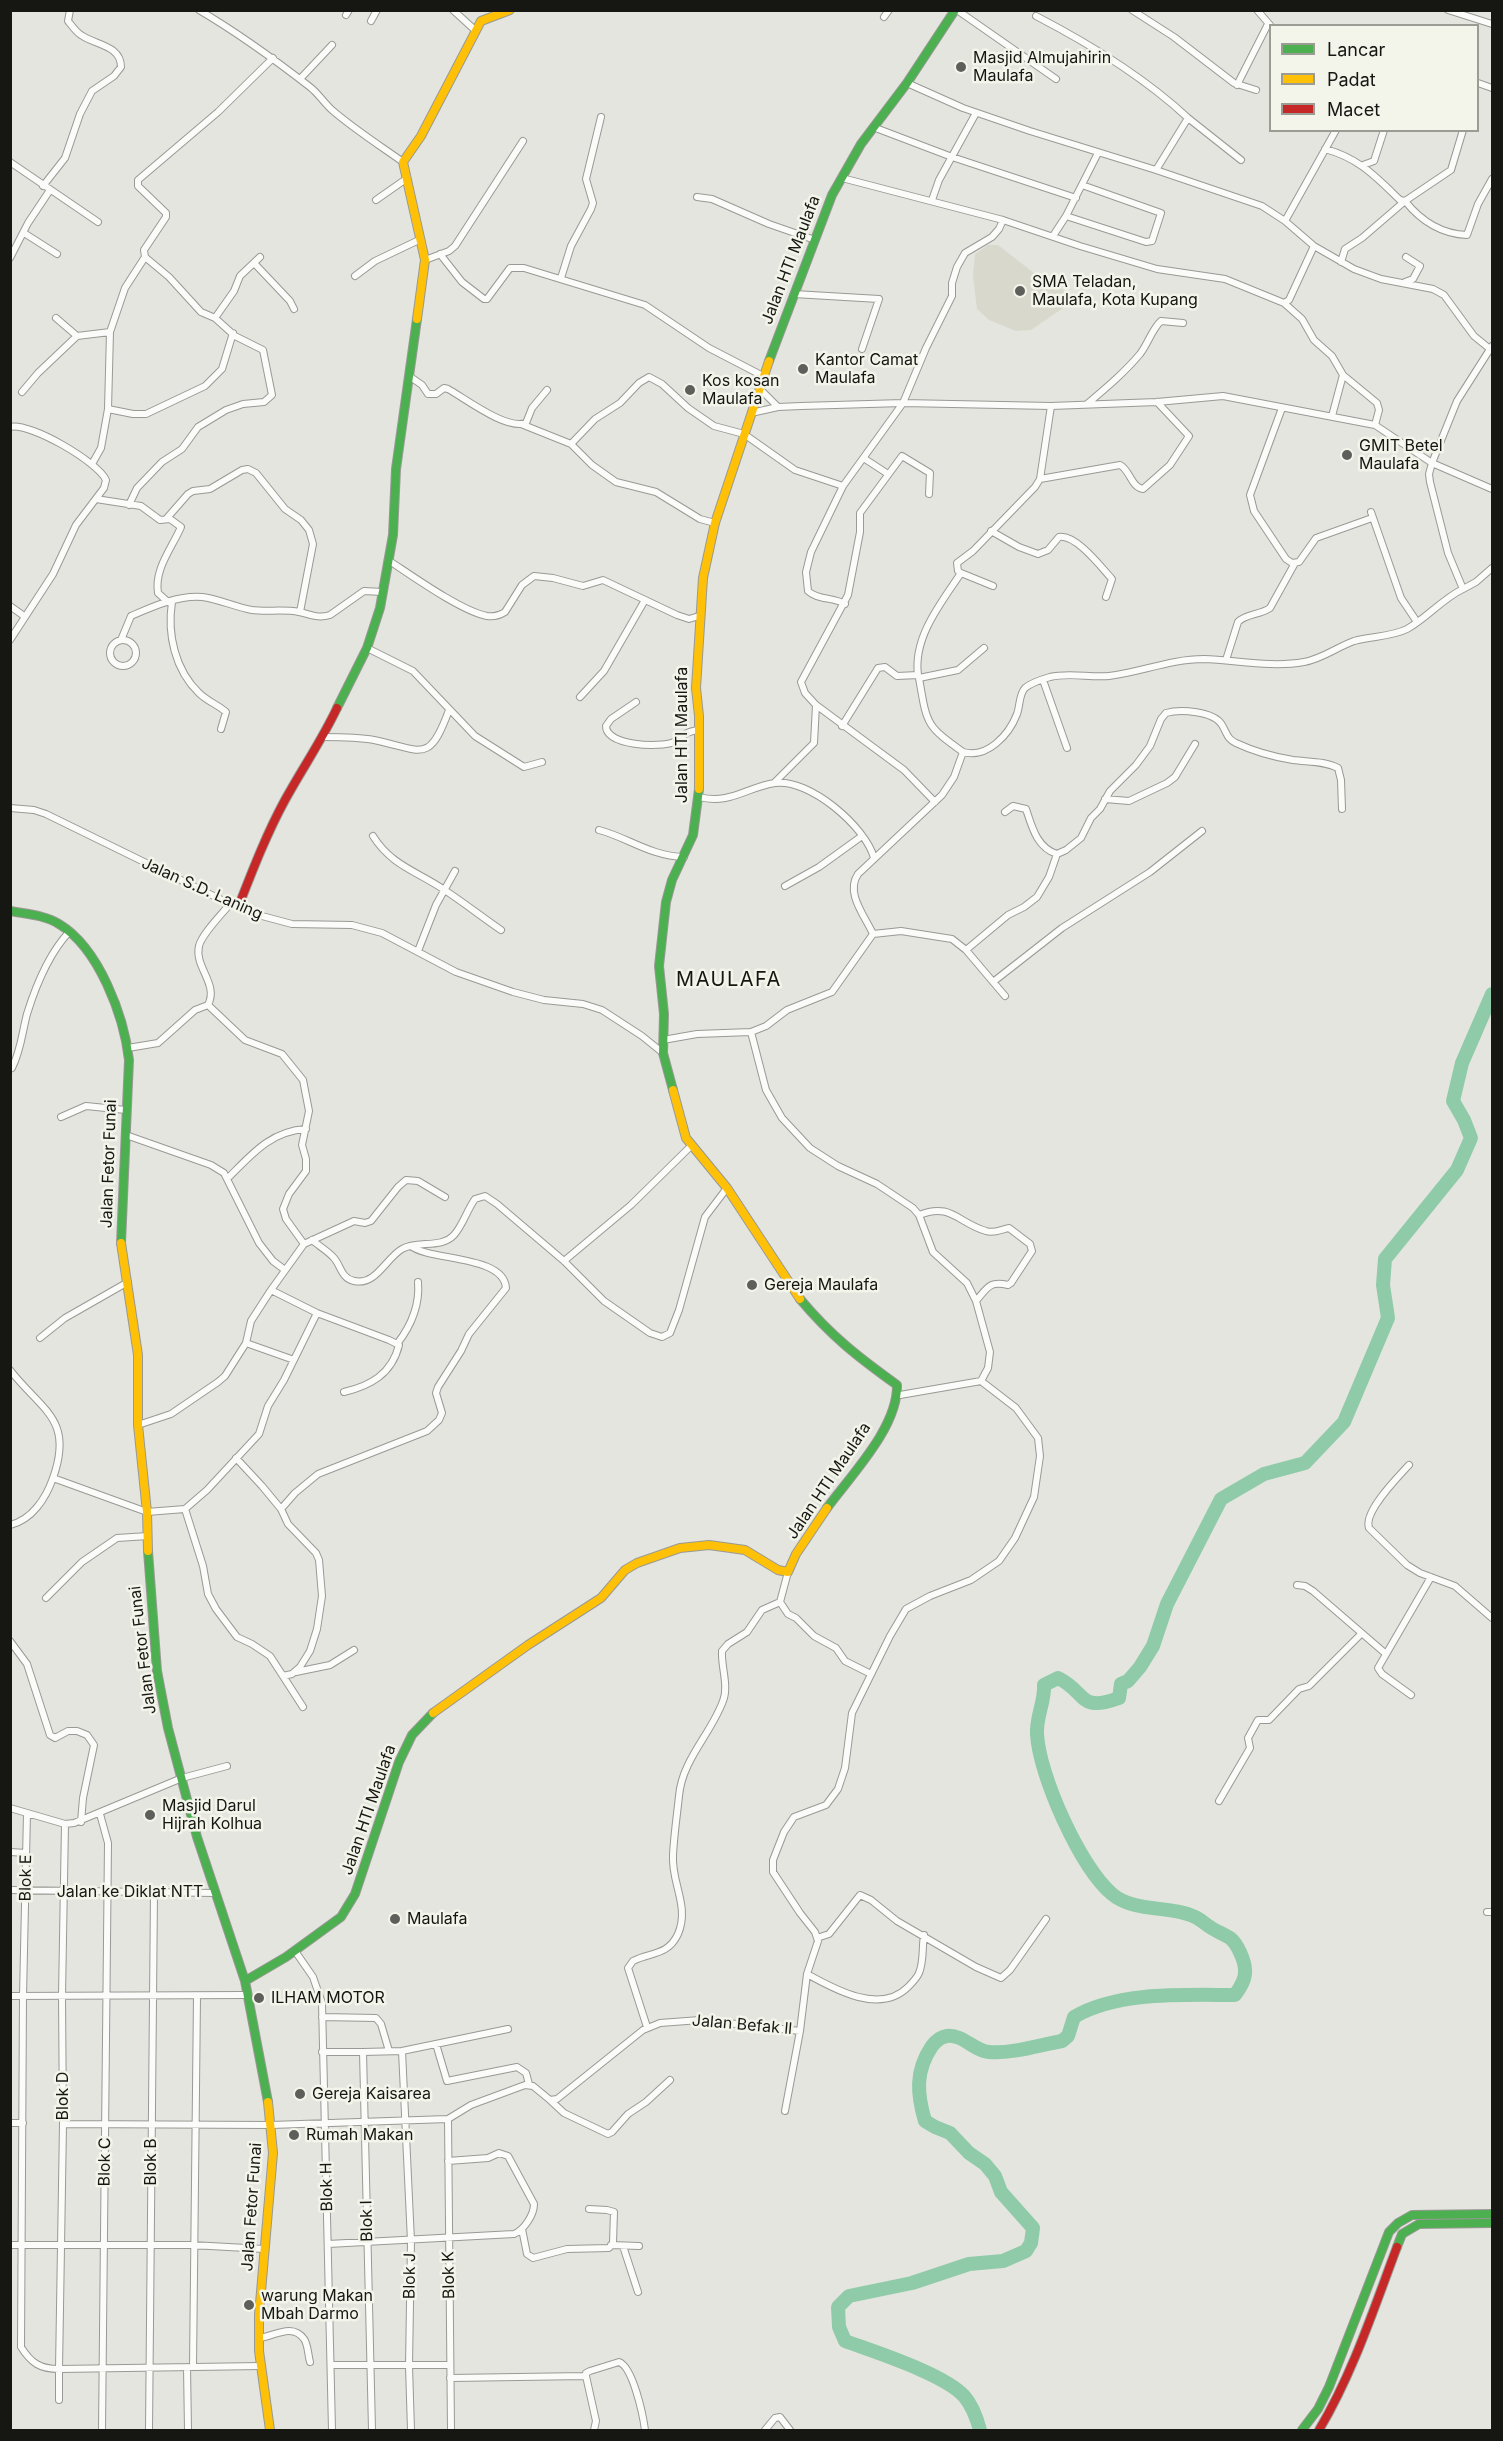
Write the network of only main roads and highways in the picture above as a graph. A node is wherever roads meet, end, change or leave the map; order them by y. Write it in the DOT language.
graph roads {
  1 [pos="510,10"];
  2 [pos="956,10"];
  3 [pos="234,904"];
  4 [pos="10,911"];
  5 [pos="245,1981"];
  6 [pos="1492,2214"];
  7 [pos="1469,2219"];
  8 [pos="1492,2223"];
  9 [pos="270,2430"];
  10 [pos="1302,2430"];
  11 [pos="1319,2430"];
  1 -- 3 [label="main road"];
  2 -- 5 [label="main road, Jalan HTI Maulafa"];
  4 -- 5 [label="main road, Jalan Fetor Funai"];
  5 -- 9 [label="main road, Jalan Fetor Funai"];
  6 -- 7 [label="main road"];
  7 -- 8 [label="main road"];
  7 -- 10 [label="main road"];
  7 -- 11 [label="main road"];
}
